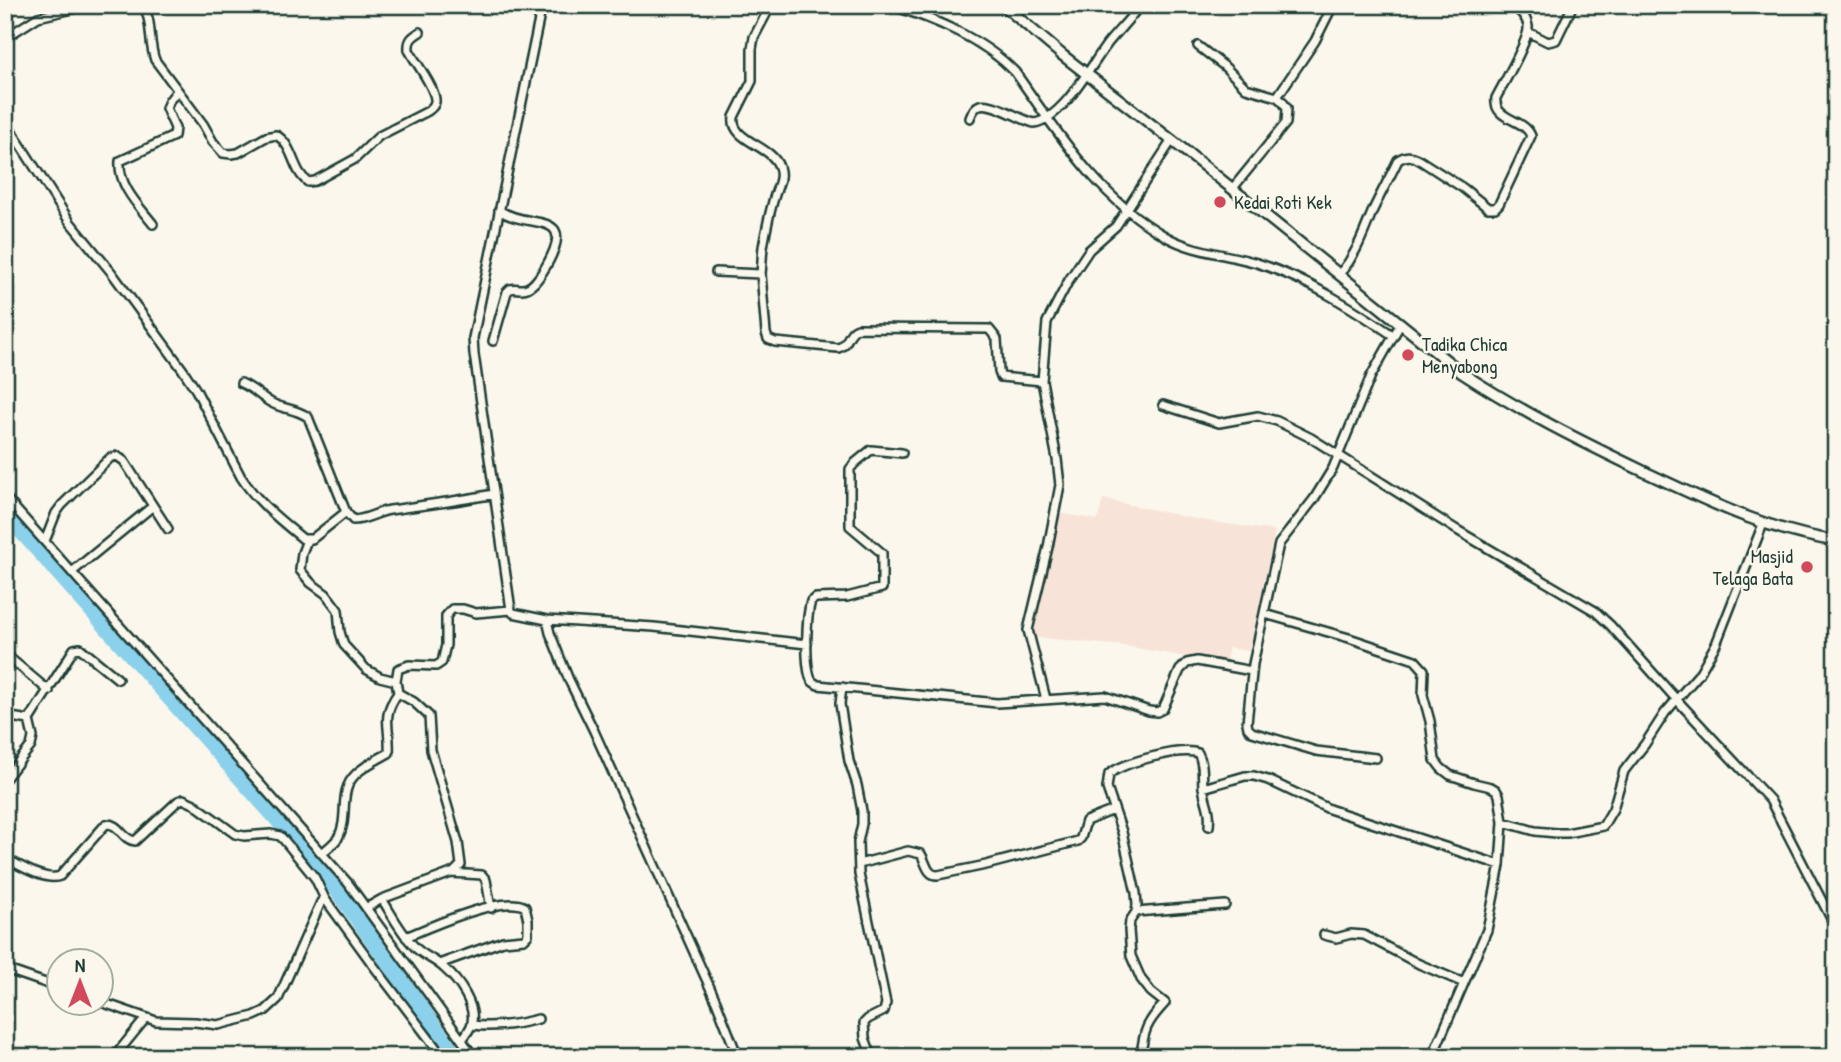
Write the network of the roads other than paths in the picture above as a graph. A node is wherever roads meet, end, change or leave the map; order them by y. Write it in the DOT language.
graph roads {
  1 [pos="90,5"];
  2 [pos="143,5"];
  3 [pos="542,5"];
  4 [pos="771,5"];
  5 [pos="890,5"];
  6 [pos="1003,5"];
  7 [pos="1137,5"];
  8 [pos="1333,5"];
  9 [pos="1510,5"];
  10 [pos="1573,5"];
  11 [pos="420,32"];
  12 [pos="1528,32"];
  13 [pos="5,38"];
  14 [pos="1198,46"];
  15 [pos="1836,63"];
  16 [pos="1086,74"];
  17 [pos="1836,89"];
  18 [pos="177,91"];
  19 [pos="1277,97"];
  20 [pos="970,118"];
  21 [pos="1047,118"];
  22 [pos="5,121"];
  23 [pos="1172,140"];
  24 [pos="1233,188"];
  25 [pos="1126,209"];
  26 [pos="499,211"];
  27 [pos="153,224"];
  28 [pos="716,272"];
  29 [pos="761,274"];
  30 [pos="1339,274"];
  31 [pos="1401,323"];
  32 [pos="1394,336"];
  33 [pos="493,341"];
  34 [pos="1042,381"];
  35 [pos="241,383"];
  36 [pos="1163,405"];
  37 [pos="902,453"];
  38 [pos="1338,454"];
  39 [pos="494,494"];
  40 [pos="5,497"];
  41 [pos="153,506"];
  42 [pos="346,512"];
  43 [pos="1763,524"];
  44 [pos="168,528"];
  45 [pos="307,540"];
  46 [pos="45,541"];
  47 [pos="1836,541"];
  48 [pos="72,572"];
  49 [pos="510,610"];
  50 [pos="1265,614"];
  51 [pos="547,620"];
  52 [pos="807,644"];
  53 [pos="5,654"];
  54 [pos="1252,671"];
  55 [pos="118,679"];
  56 [pos="396,681"];
  57 [pos="842,687"];
  58 [pos="49,691"];
  59 [pos="398,693"];
  60 [pos="1046,699"];
  61 [pos="1676,699"];
  62 [pos="5,716"];
  63 [pos="29,720"];
  64 [pos="1376,758"];
  65 [pos="5,779"];
  66 [pos="1203,788"];
  67 [pos="1114,810"];
  68 [pos="1503,822"];
  69 [pos="1209,826"];
  70 [pos="322,853"];
  71 [pos="5,858"];
  72 [pos="859,864"];
  73 [pos="1500,865"];
  74 [pos="450,873"];
  75 [pos="325,899"];
  76 [pos="382,899"];
  77 [pos="1225,905"];
  78 [pos="366,908"];
  79 [pos="491,908"];
  80 [pos="1136,912"];
  81 [pos="1836,928"];
  82 [pos="1324,935"];
  83 [pos="406,937"];
  84 [pos="439,964"];
  85 [pos="5,969"];
  86 [pos="1464,982"];
  87 [pos="46,983"];
  88 [pos="116,1008"];
  89 [pos="146,1018"];
  90 [pos="538,1019"];
  91 [pos="472,1025"];
  92 [pos="462,1040"];
  93 [pos="114,1057"];
  94 [pos="443,1057"];
  95 [pos="474,1057"];
  96 [pos="738,1057"];
  97 [pos="872,1057"];
  98 [pos="1142,1057"];
  99 [pos="1432,1057"];
  1 -- 13 [label="street"];
  2 -- 18 [label="street"];
  3 -- 26 [label="street"];
  4 -- 29 [label="street"];
  5 -- 21 [label="street"];
  6 -- 16 [label="street"];
  7 -- 16 [label="street"];
  8 -- 19 [label="street"];
  9 -- 12 [label="street"];
  10 -- 12 [label="street"];
  11 -- 18 [label="street"];
  12 -- 30 [label="street"];
  14 -- 19 [label="street"];
  15 -- 17 [label="street"];
  16 -- 21 [label="street"];
  16 -- 23 [label="street"];
  18 -- 27 [label="street"];
  19 -- 24 [label="street"];
  20 -- 21 [label="street"];
  21 -- 25 [label="street"];
  22 -- 45 [label="street"];
  23 -- 24 [label="street"];
  23 -- 25 [label="street"];
  24 -- 30 [label="street"];
  25 -- 32 [label="street"];
  25 -- 34 [label="street"];
  26 -- 33 [label="street"];
  26 -- 39 [label="street"];
  28 -- 29 [label="street"];
  29 -- 34 [label="street"];
  30 -- 31 [label="street"];
  31 -- 32 [label="street"];
  31 -- 43 [label="street"];
  32 -- 38 [label="street"];
  34 -- 60 [label="street"];
  35 -- 42 [label="street"];
  36 -- 38 [label="street"];
  37 -- 52 [label="street"];
  38 -- 50 [label="street"];
  38 -- 61 [label="street"];
  39 -- 42 [label="street"];
  39 -- 49 [label="street"];
  40 -- 46 [label="street"];
  41 -- 44 [label="street"];
  41 -- 46 [label="street"];
  41 -- 48 [label="street"];
  42 -- 45 [label="street"];
  43 -- 47 [label="street"];
  43 -- 61 [label="street"];
  45 -- 56 [label="street"];
  46 -- 48 [label="street"];
  48 -- 70 [label="street"];
  49 -- 51 [label="street"];
  49 -- 56 [label="street"];
  50 -- 54 [label="street"];
  50 -- 68 [label="street"];
  51 -- 52 [label="street"];
  51 -- 96 [label="street"];
  52 -- 57 [label="street"];
  53 -- 58 [label="street"];
  54 -- 60 [label="street"];
  54 -- 64 [label="street"];
  55 -- 58 [label="street"];
  56 -- 59 [label="street"];
  57 -- 60 [label="street"];
  57 -- 72 [label="street"];
  58 -- 63 [label="street"];
  59 -- 70 [label="street"];
  59 -- 74 [label="street"];
  61 -- 68 [label="street"];
  61 -- 81 [label="street"];
  62 -- 63 [label="street"];
  63 -- 65 [label="street"];
  66 -- 67 [label="street"];
  66 -- 69 [label="street"];
  66 -- 73 [label="street"];
  67 -- 72 [label="street"];
  67 -- 80 [label="street"];
  68 -- 73 [label="street"];
  70 -- 78 [label="street"];
  71 -- 75 [label="street"];
  72 -- 97 [label="street"];
  73 -- 86 [label="street"];
  74 -- 76 [label="street"];
  74 -- 79 [label="street"];
  75 -- 89 [label="street"];
  75 -- 94 [label="street"];
  76 -- 78 [label="street"];
  76 -- 83 [label="street"];
  77 -- 80 [label="street"];
  78 -- 92 [label="street"];
  79 -- 83 [label="street"];
  79 -- 84 [label="street"];
  80 -- 98 [label="street"];
  82 -- 86 [label="street"];
  83 -- 84 [label="street"];
  84 -- 91 [label="street"];
  85 -- 87 [label="street"];
  86 -- 99 [label="street"];
  88 -- 89 [label="street"];
  89 -- 93 [label="street"];
  90 -- 91 [label="street"];
  91 -- 92 [label="street"];
  92 -- 95 [label="street"];
}
